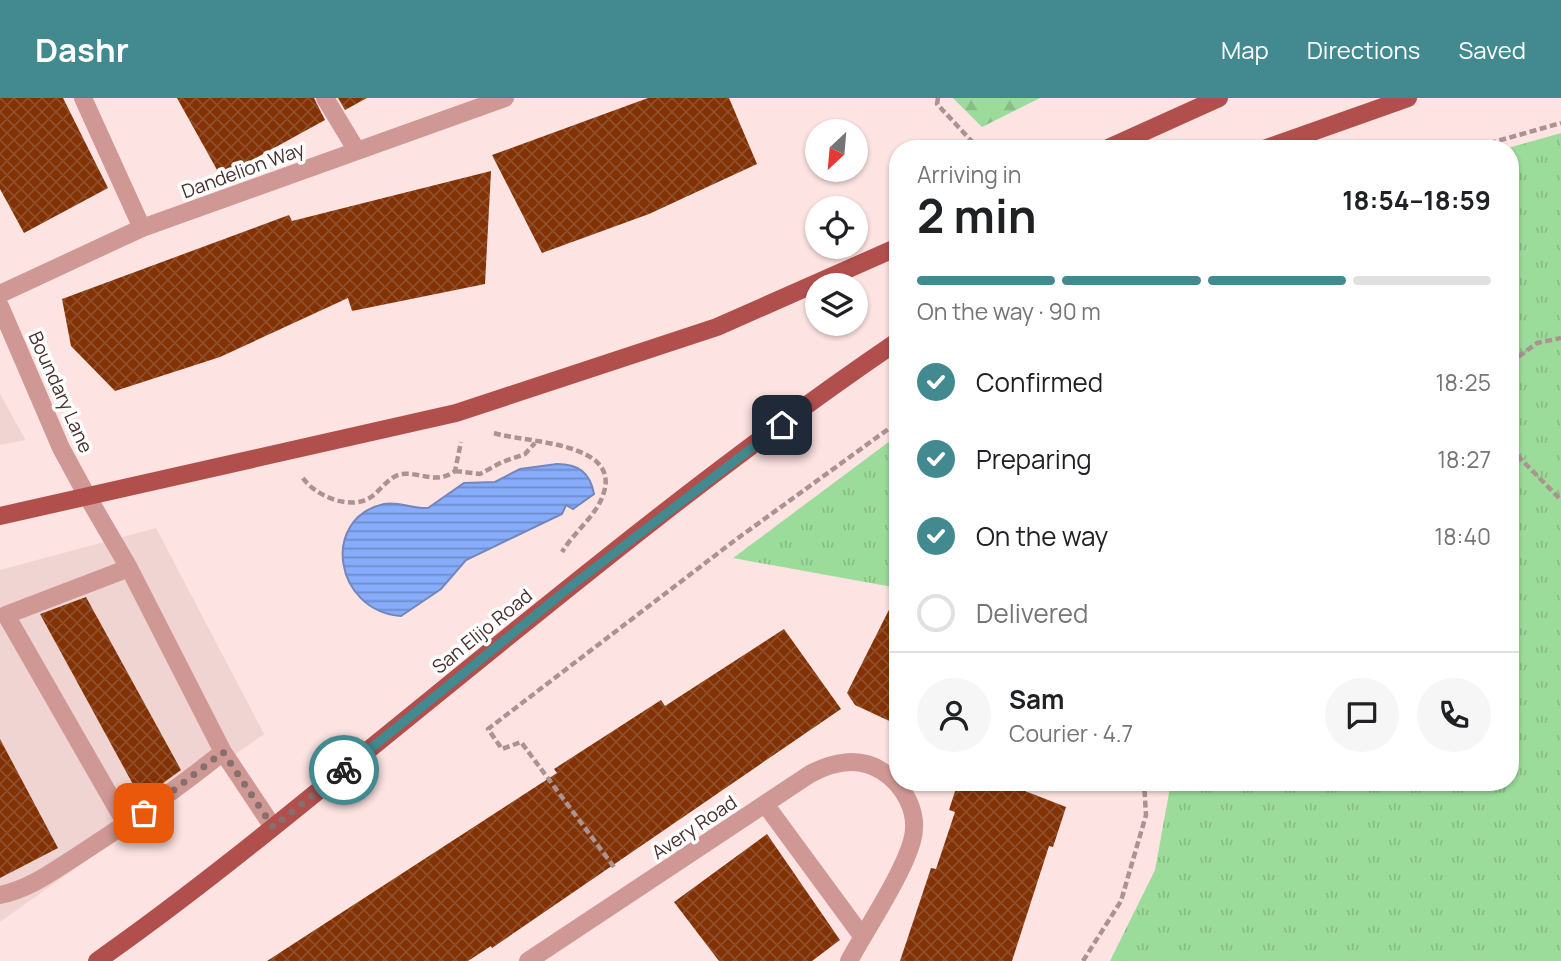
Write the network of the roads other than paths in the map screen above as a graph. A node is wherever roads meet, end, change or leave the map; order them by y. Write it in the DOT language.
graph roads {
  1 [pos="83,98"];
  2 [pos="325,98"];
  3 [pos="505,98"];
  4 [pos="1219,98"];
  5 [pos="1408,98"];
  6 [pos="1126,140"];
  7 [pos="1289,140"];
  8 [pos="357,151"];
  9 [pos="142,228"];
  10 [pos="889,251"];
  11 [pos="0,294"];
  12 [pos="0,306"];
  13 [pos="889,347"];
  14 [pos="86,494"];
  15 [pos="0,516"];
  16 [pos="129,568"];
  17 [pos="3,616"];
  18 [pos="223,752"];
  19 [pos="889,775"];
  20 [pos="902,791"];
  21 [pos="765,804"];
  22 [pos="126,824"];
  23 [pos="273,827"];
  24 [pos="0,895"];
  25 [pos="862,936"];
  26 [pos="97,961"];
  27 [pos="528,961"];
  28 [pos="849,961"];
  1 -- 9 [label="street"];
  2 -- 8 [label="street"];
  3 -- 8 [label="street, Dandelion Way"];
  4 -- 6 [label="main road"];
  5 -- 7 [label="main road"];
  8 -- 9 [label="street, Dandelion Way"];
  9 -- 11 [label="street, Dandelion Way"];
  10 -- 14 [label="main road"];
  12 -- 14 [label="street, Boundary Lane"];
  13 -- 23 [label="main road, San Elijo Road"];
  14 -- 15 [label="main road"];
  14 -- 16 [label="street, Boundary Lane"];
  16 -- 17 [label="street"];
  16 -- 18 [label="street, Boundary Lane"];
  17 -- 22 [label="street"];
  18 -- 22 [label="street"];
  18 -- 23 [label="street, Boundary Lane"];
  19 -- 21 [label="street, Avery Road"];
  20 -- 25 [label="street, Avery Road"];
  21 -- 25 [label="street"];
  21 -- 27 [label="street, Avery Road"];
  22 -- 24 [label="street"];
  23 -- 26 [label="main road, San Elijo Road"];
  25 -- 28 [label="street"];
}
